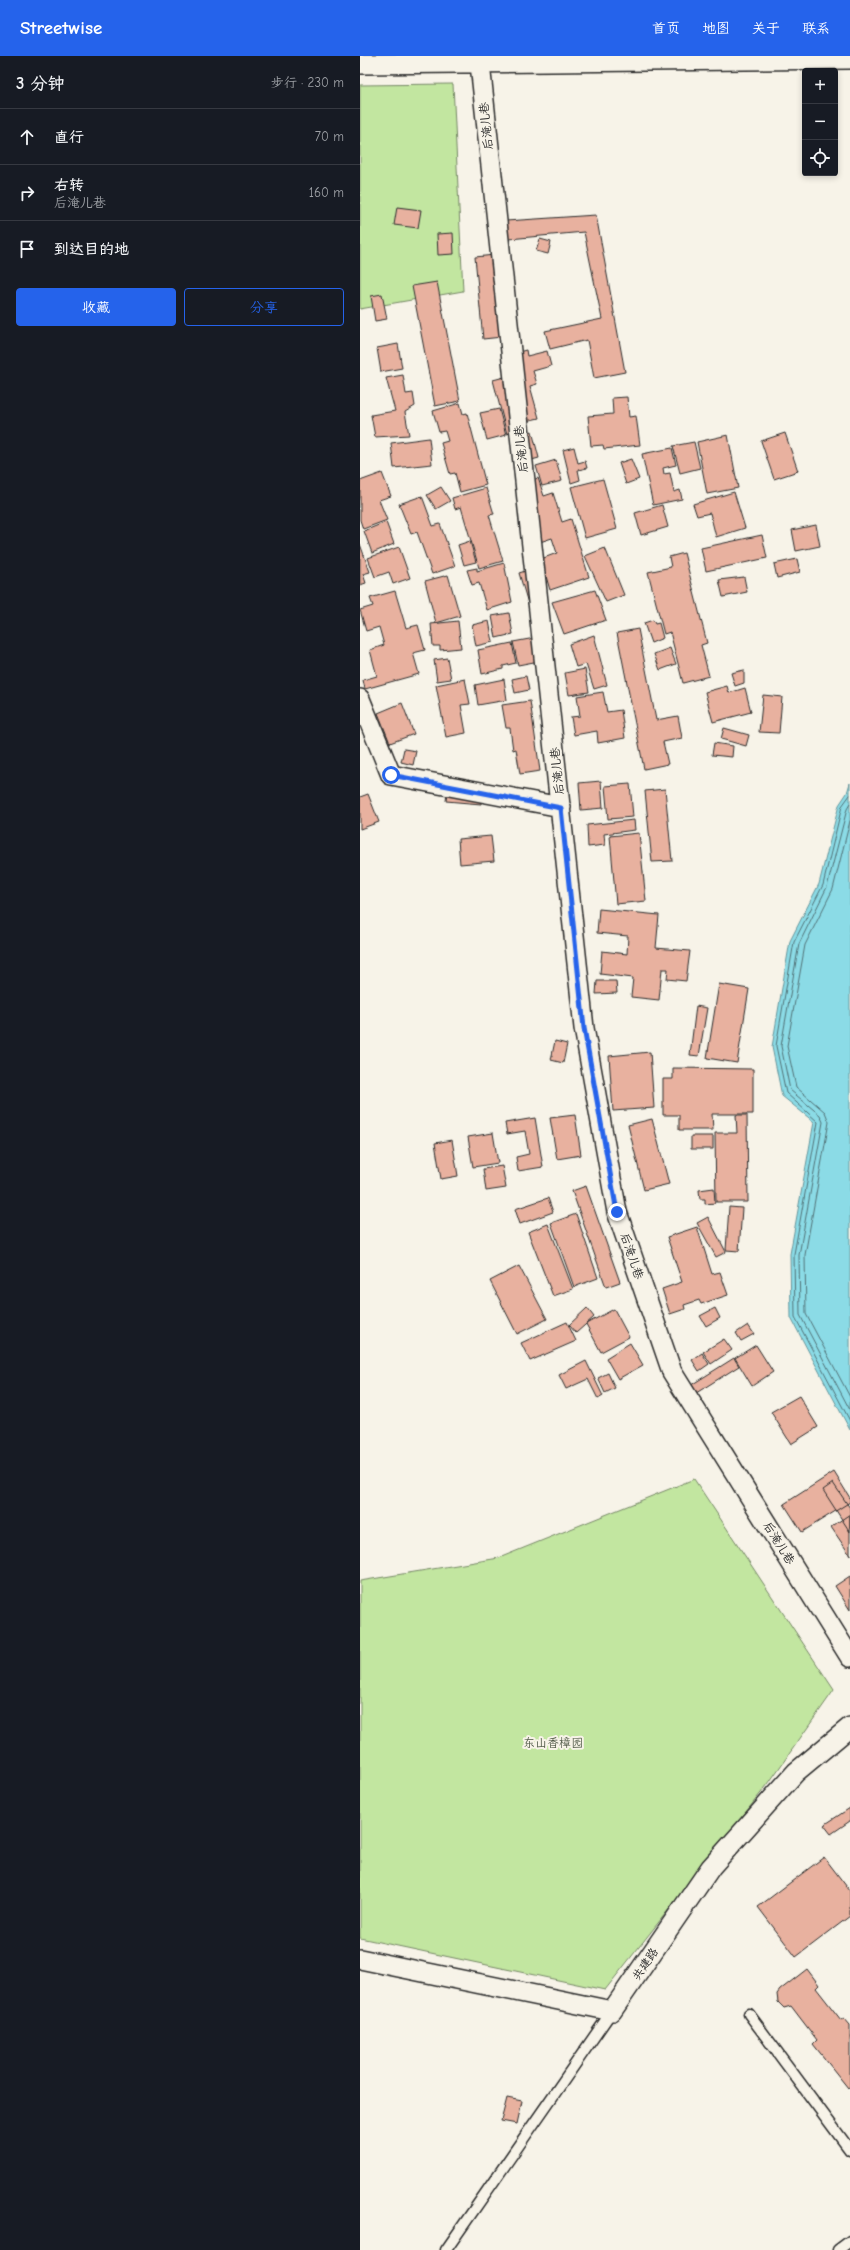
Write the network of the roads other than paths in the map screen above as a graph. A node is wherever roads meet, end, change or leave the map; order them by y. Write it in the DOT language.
graph roads {
  1 [pos="850,59"];
  2 [pos="360,64"];
  3 [pos="480,64"];
  4 [pos="360,699"];
  5 [pos="561,808"];
  6 [pos="850,1657"];
  7 [pos="850,1727"];
  8 [pos="360,1959"];
  9 [pos="612,2011"];
  10 [pos="749,2014"];
  11 [pos="850,2150"];
  12 [pos="850,2240"];
  13 [pos="446,2250"];
  14 [pos="838,2250"];
  1 -- 3 [label="street"];
  2 -- 3 [label="street"];
  3 -- 5 [label="street, 后淹儿巷"];
  4 -- 5 [label="street"];
  5 -- 6 [label="street, 后淹儿巷"];
  7 -- 9 [label="street, 共建路"];
  8 -- 9 [label="street"];
  9 -- 13 [label="lane"];
  10 -- 11 [label="lane"];
  12 -- 14 [label="lane"];
}
